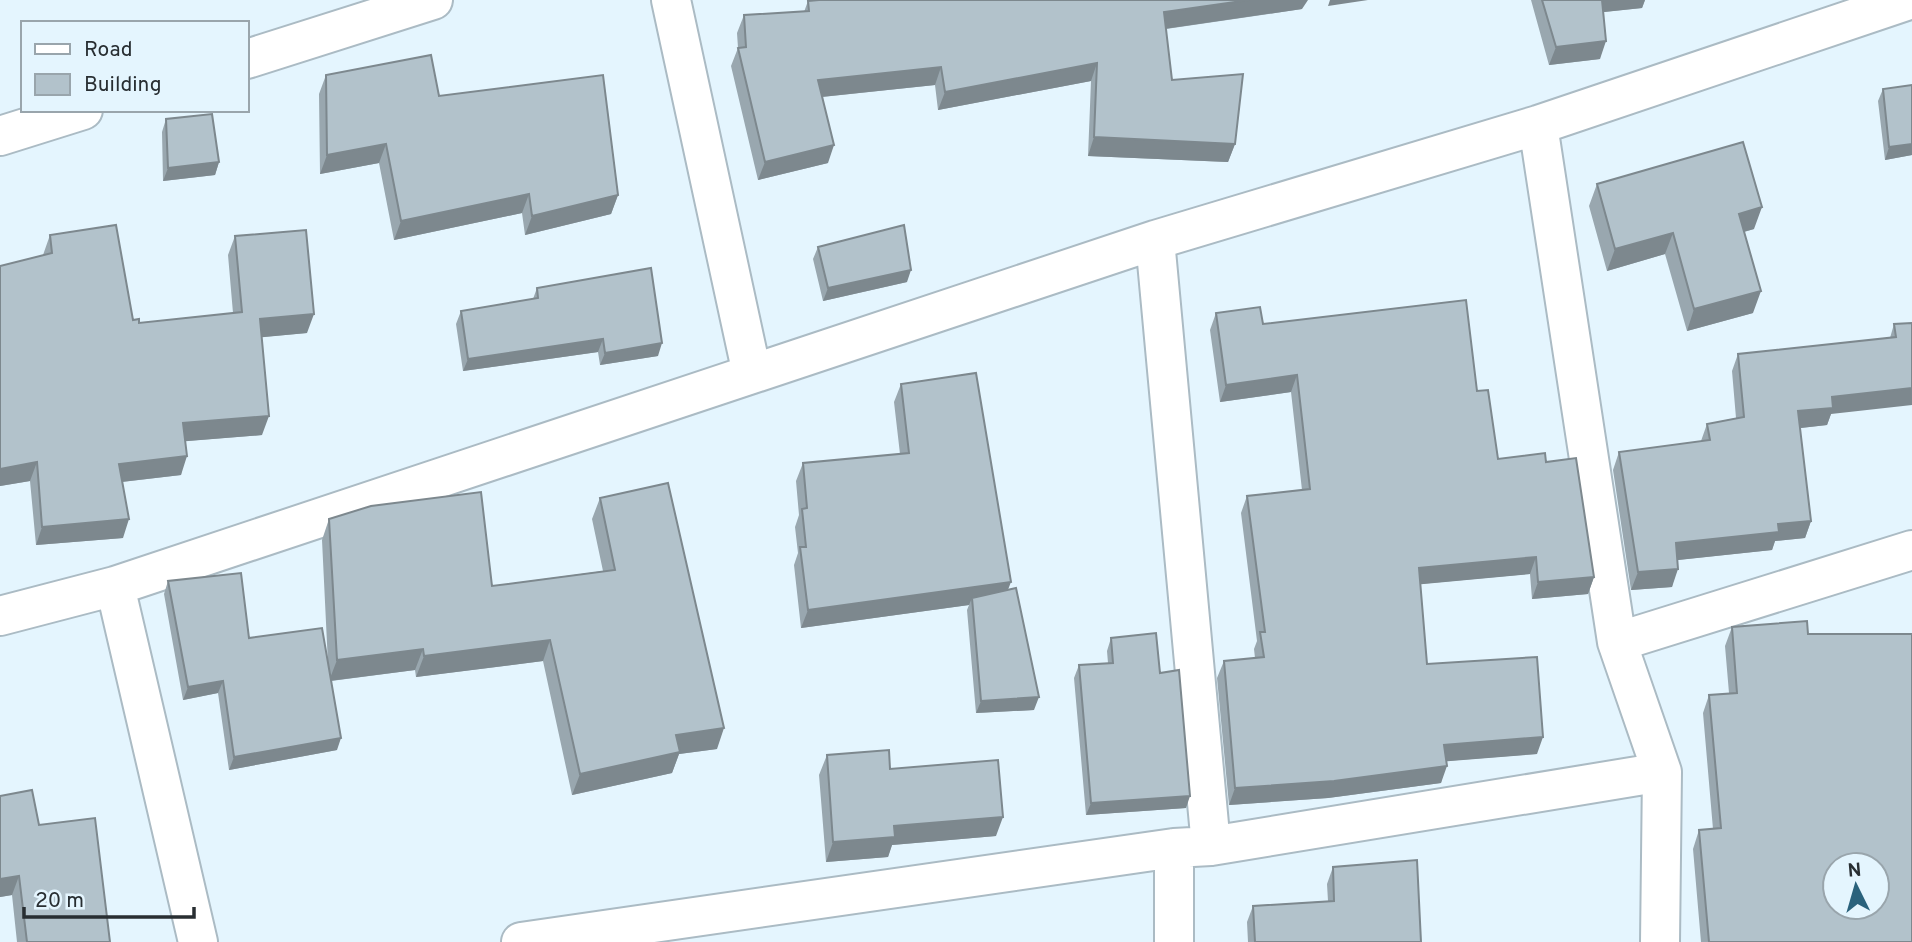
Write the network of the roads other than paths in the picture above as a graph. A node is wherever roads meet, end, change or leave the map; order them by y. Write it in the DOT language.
graph roads {
  1 [pos="433,0"];
  2 [pos="671,0"];
  3 [pos="1909,0"];
  4 [pos="248,59"];
  5 [pos="77,112"];
  6 [pos="1538,125"];
  7 [pos="0,136"];
  8 [pos="1155,240"];
  9 [pos="752,374"];
  10 [pos="1912,550"];
  11 [pos="115,586"];
  12 [pos="0,617"];
  13 [pos="1617,642"];
  14 [pos="1662,772"];
  15 [pos="1211,846"];
  16 [pos="1174,848"];
  17 [pos="666,932"];
  18 [pos="198,942"];
  19 [pos="522,942"];
  20 [pos="1174,942"];
  21 [pos="1660,942"];
  1 -- 4 [label="street"];
  2 -- 9 [label="street"];
  3 -- 6 [label="street"];
  5 -- 7 [label="street"];
  6 -- 8 [label="street"];
  6 -- 13 [label="street"];
  8 -- 9 [label="street"];
  8 -- 15 [label="street"];
  9 -- 11 [label="street"];
  10 -- 13 [label="street"];
  11 -- 12 [label="street"];
  11 -- 18 [label="street"];
  13 -- 14 [label="street"];
  14 -- 15 [label="street"];
  14 -- 21 [label="street"];
  15 -- 16 [label="street"];
  16 -- 17 [label="street"];
  16 -- 20 [label="street"];
  17 -- 19 [label="street"];
}
